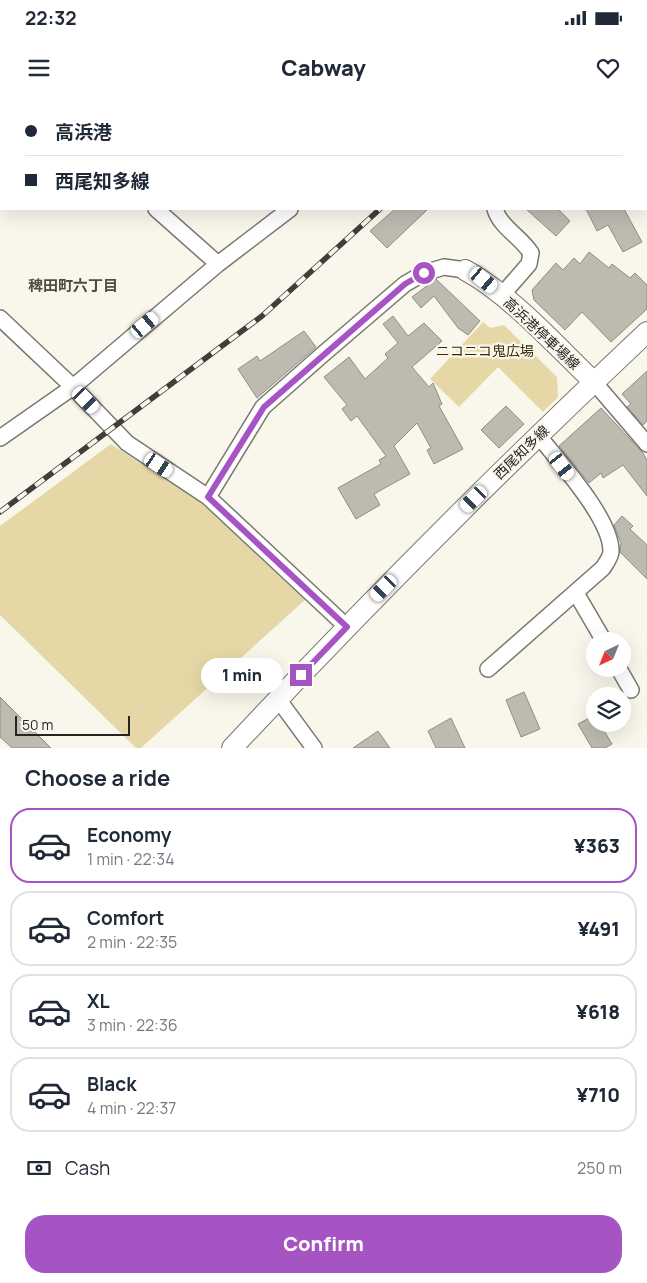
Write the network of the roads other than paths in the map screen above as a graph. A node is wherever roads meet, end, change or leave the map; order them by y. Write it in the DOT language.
graph roads {
  1 [pos="159,210"];
  2 [pos="289,210"];
  3 [pos="495,210"];
  4 [pos="218,264"];
  5 [pos="465,270"];
  6 [pos="502,295"];
  7 [pos="0,318"];
  8 [pos="647,332"];
  9 [pos="594,382"];
  10 [pos="73,386"];
  11 [pos="538,435"];
  12 [pos="0,438"];
  13 [pos="647,444"];
  14 [pos="208,497"];
  15 [pos="576,593"];
  16 [pos="347,627"];
  17 [pos="599,632"];
  18 [pos="488,669"];
  19 [pos="625,678"];
  20 [pos="632,690"];
  21 [pos="278,699"];
  22 [pos="232,748"];
  23 [pos="314,748"];
  1 -- 4 [label="street"];
  2 -- 4 [label="street"];
  3 -- 6 [label="street"];
  4 -- 10 [label="street"];
  5 -- 6 [label="main road, 高浜港停車場線"];
  5 -- 14 [label="street"];
  6 -- 9 [label="main road, 高浜港停車場線"];
  7 -- 10 [label="street"];
  8 -- 9 [label="main road, 西尾知多線"];
  9 -- 11 [label="main road, 西尾知多線"];
  9 -- 13 [label="street"];
  10 -- 12 [label="street"];
  10 -- 14 [label="street"];
  11 -- 15 [label="street"];
  11 -- 16 [label="main road, 西尾知多線"];
  14 -- 16 [label="street"];
  15 -- 17 [label="street"];
  15 -- 18 [label="street"];
  16 -- 21 [label="main road, 西尾知多線"];
  19 -- 20 [label="street"];
  21 -- 22 [label="main road, 西尾知多線"];
  21 -- 23 [label="street"];
}
